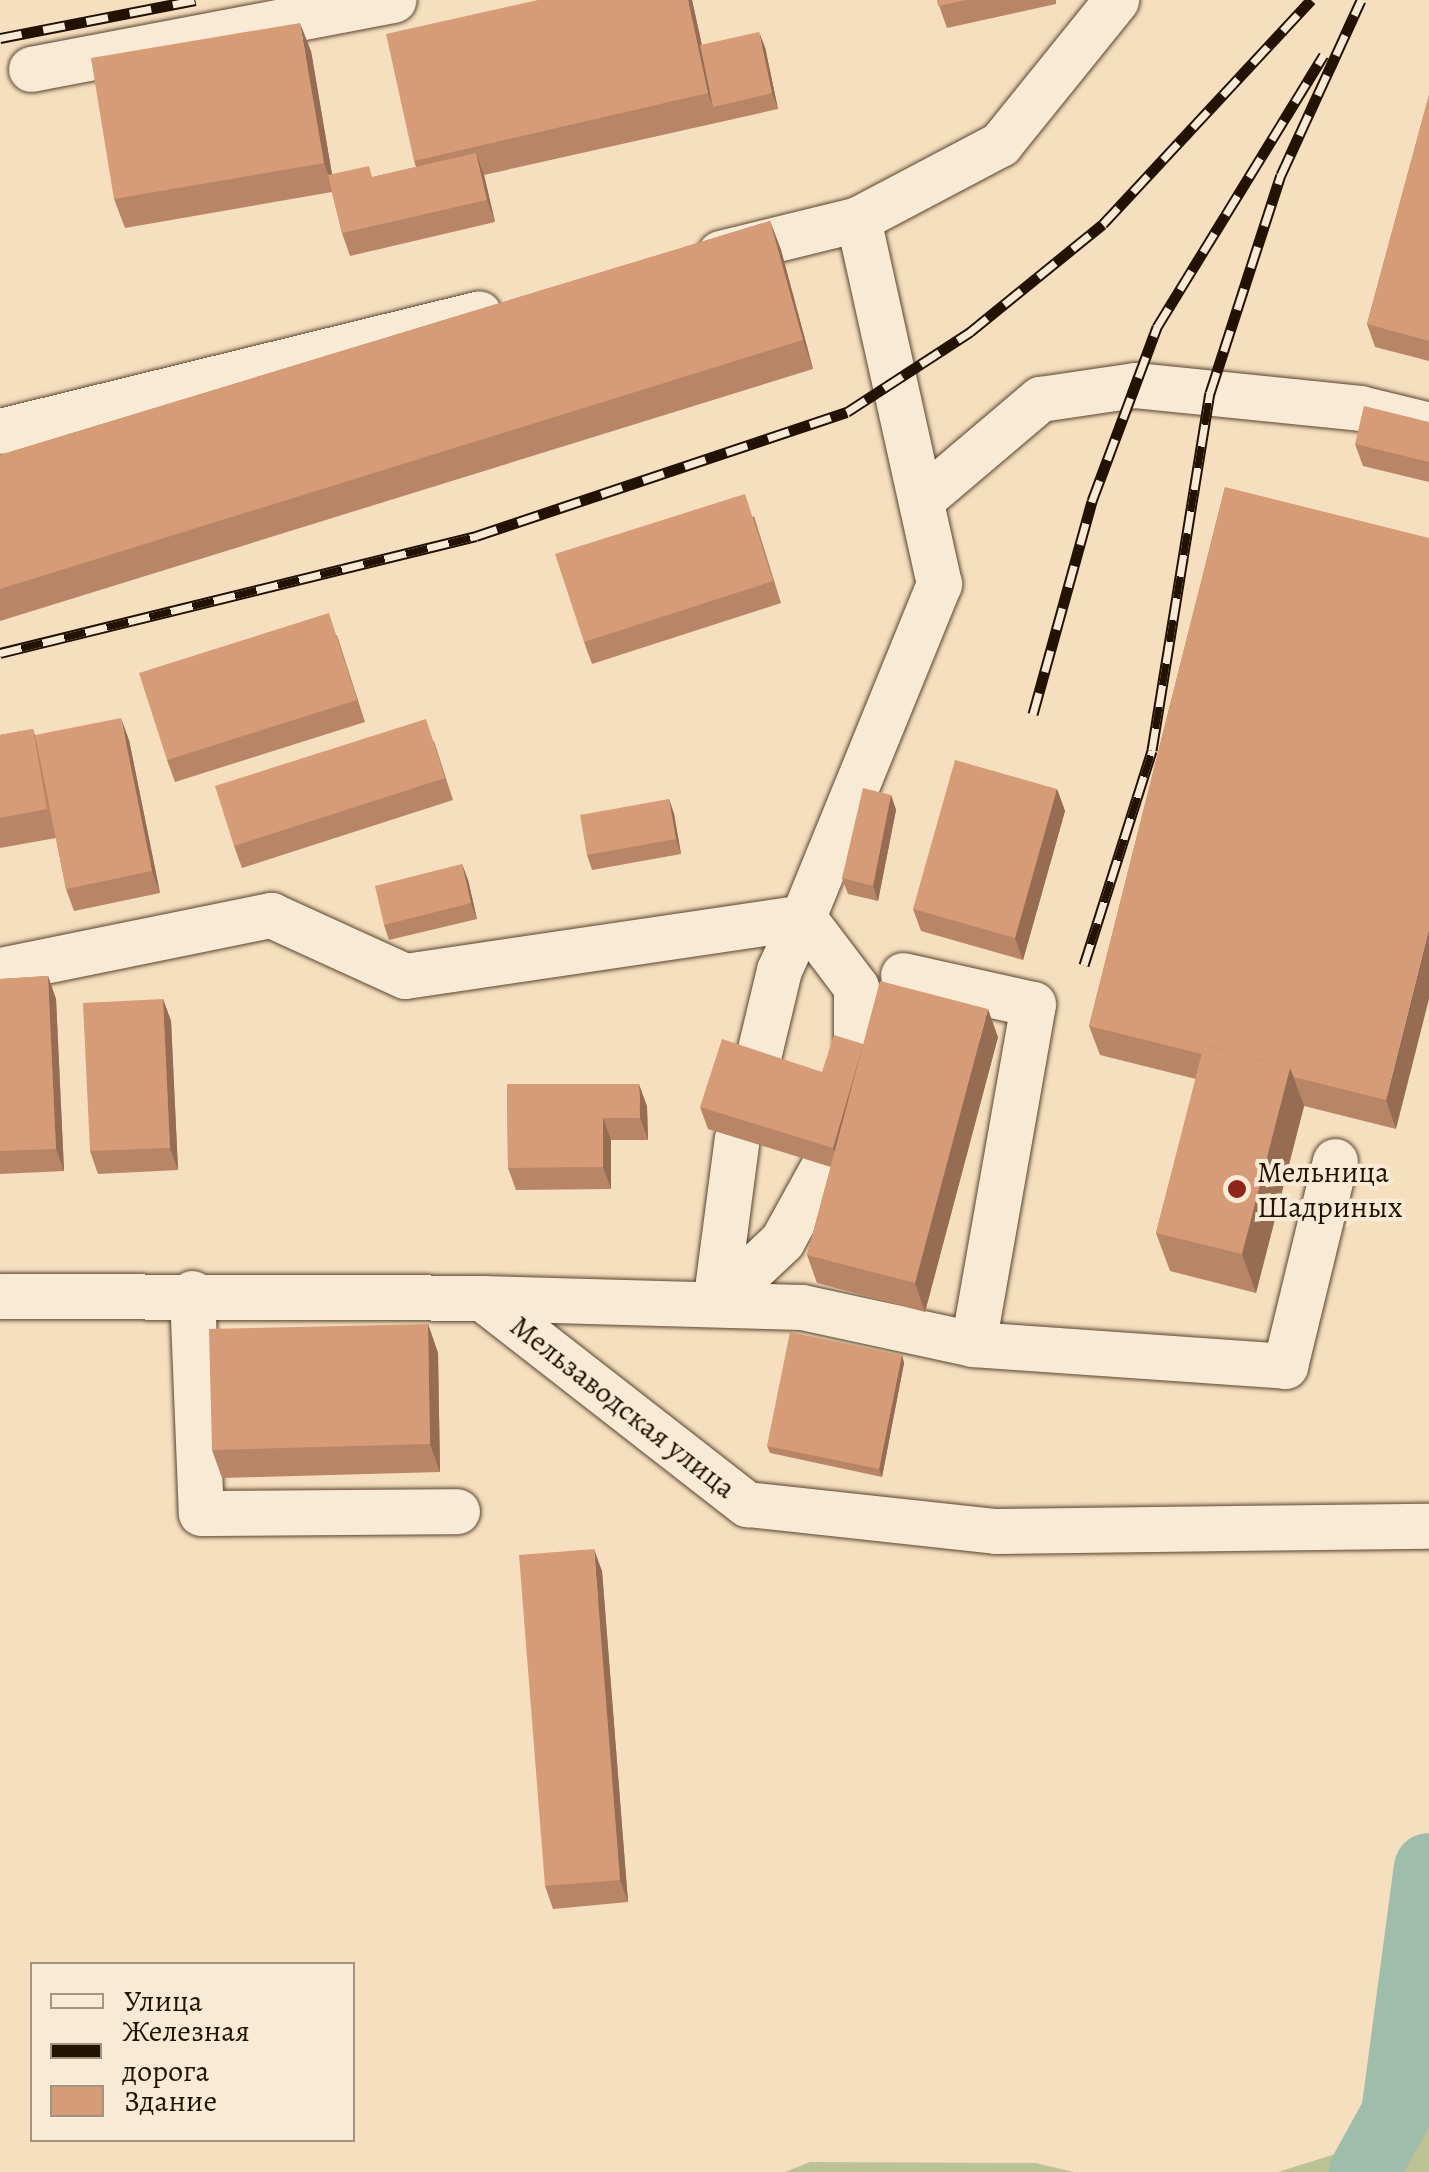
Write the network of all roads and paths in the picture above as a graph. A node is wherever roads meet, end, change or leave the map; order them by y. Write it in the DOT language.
graph roads {
  1 [pos="394,0"];
  2 [pos="1116,0"];
  3 [pos="31,69"];
  4 [pos="858,220"];
  5 [pos="686,262"];
  6 [pos="515,304"];
  7 [pos="1429,425"];
  8 [pos="0,431"];
  9 [pos="922,499"];
  10 [pos="803,917"];
  11 [pos="0,970"];
  12 [pos="903,974"];
  13 [pos="856,1062"];
  14 [pos="755,1070"];
  15 [pos="737,1138"];
  16 [pos="1335,1161"];
  17 [pos="824,1165"];
  18 [pos="192,1294"];
  19 [pos="0,1296"];
  20 [pos="482,1298"];
  21 [pos="715,1304"];
  22 [pos="973,1344"];
  23 [pos="456,1512"];
  24 [pos="1429,1526"];
  1 -- 3 [label="street"];
  2 -- 4 [label="street"];
  4 -- 5 [label="street"];
  4 -- 9 [label="street"];
  6 -- 8 [label="street"];
  7 -- 9 [label="street"];
  9 -- 10 [label="street"];
  10 -- 11 [label="street"];
  10 -- 13 [label="street"];
  10 -- 14 [label="street"];
  12 -- 22 [label="street"];
  15 -- 21 [label="street"];
  16 -- 22 [label="street"];
  17 -- 21 [label="street"];
  18 -- 19 [label="street, Мельзаводская улица"];
  18 -- 20 [label="street, Мельзаводская улица"];
  18 -- 23 [label="street"];
  20 -- 21 [label="street"];
  20 -- 24 [label="street, Мельзаводская улица"];
  21 -- 22 [label="street"];
}
